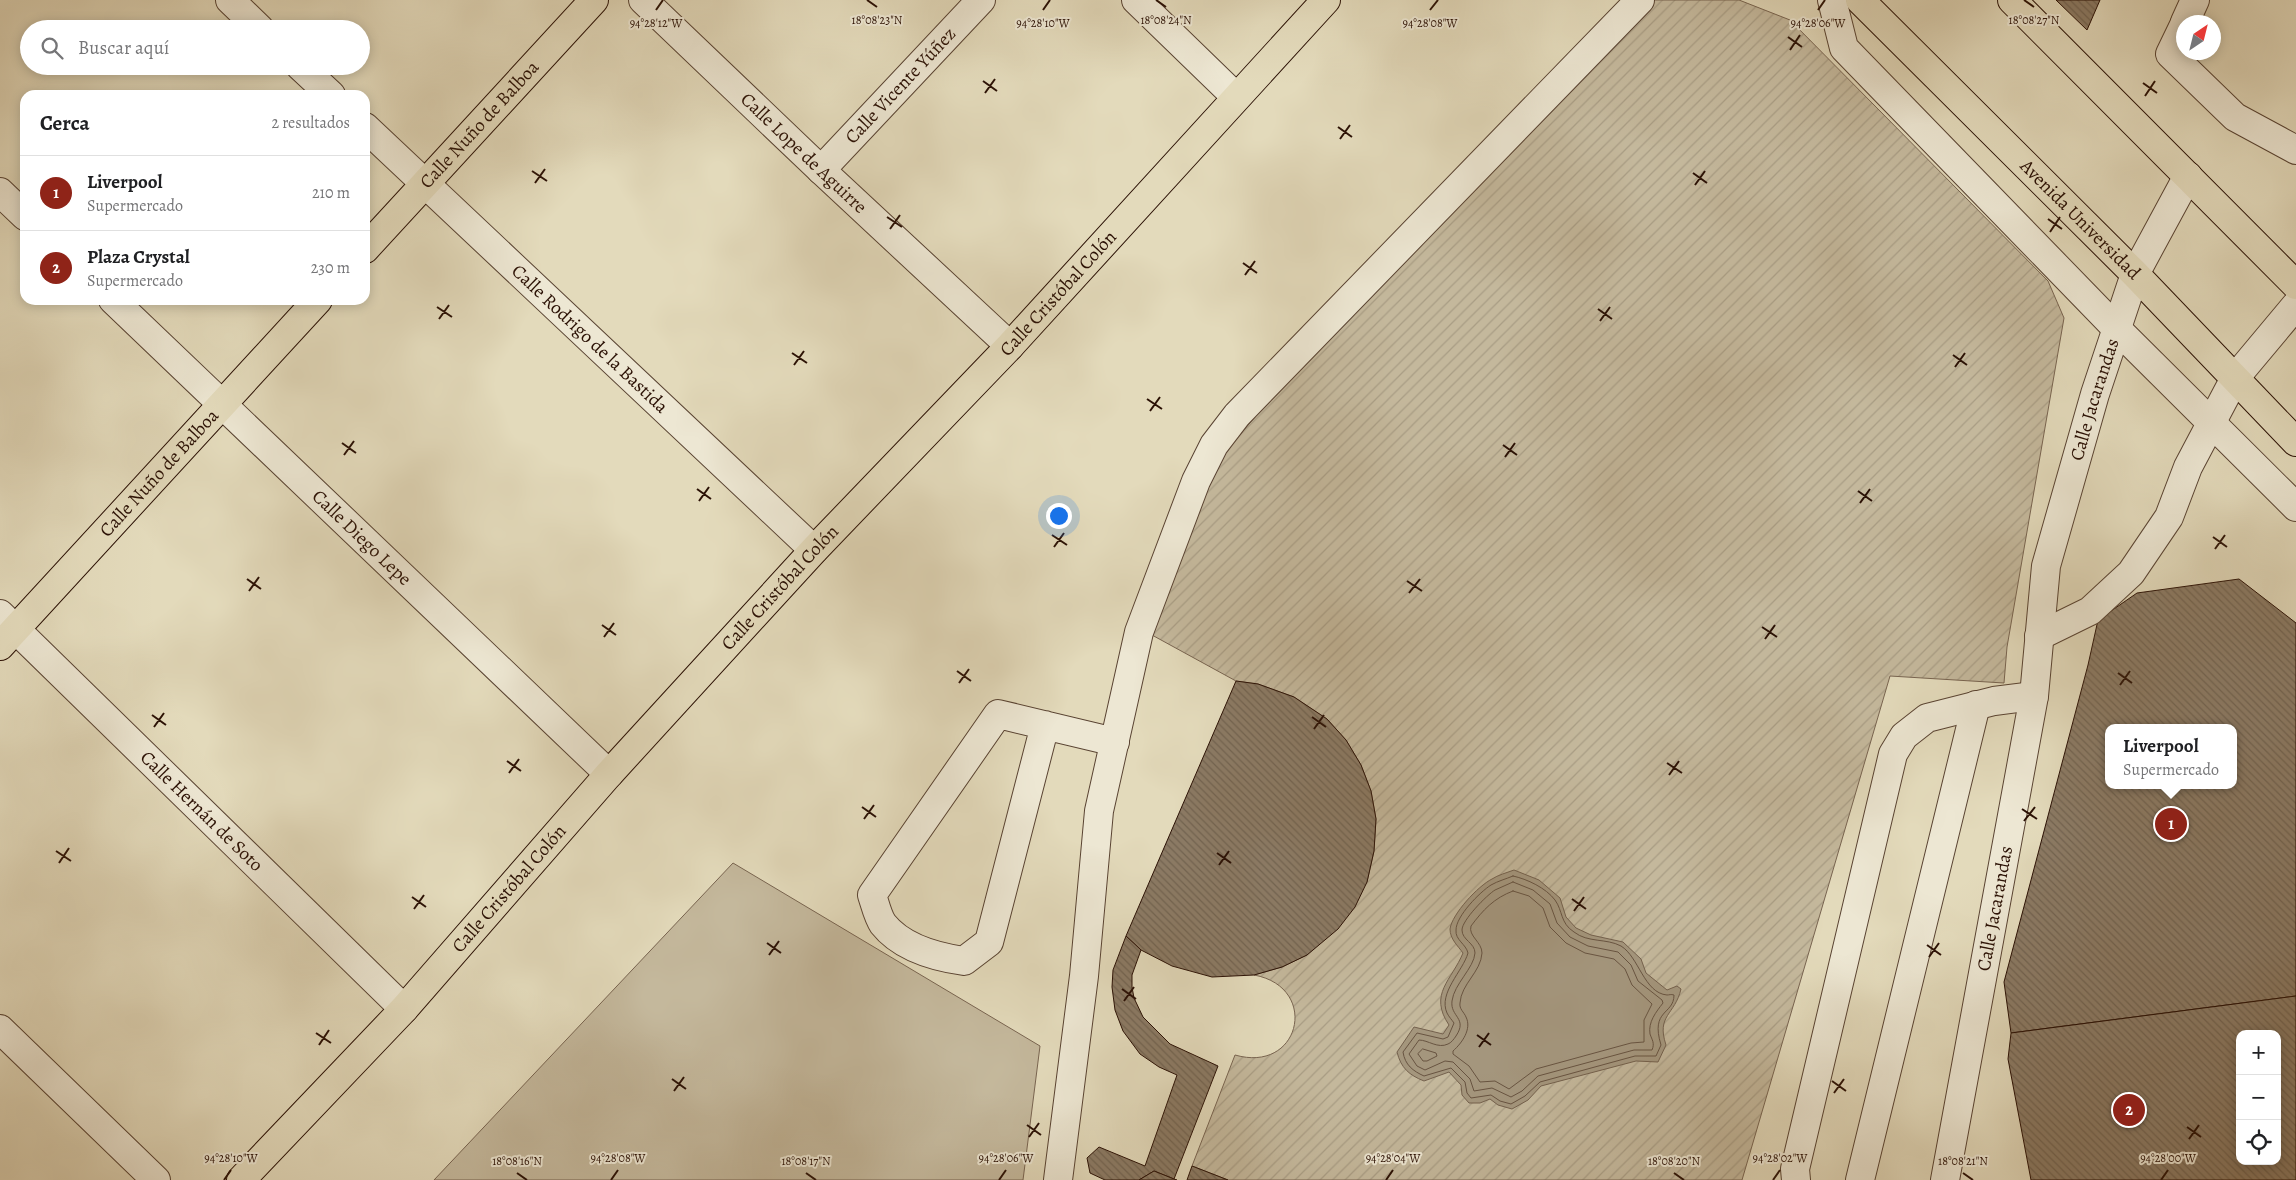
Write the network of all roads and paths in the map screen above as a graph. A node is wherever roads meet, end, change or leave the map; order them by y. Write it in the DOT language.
graph roads {
  1 [pos="230,0"];
  2 [pos="594,0"];
  3 [pos="643,0"];
  4 [pos="981,0"];
  5 [pos="1136,0"];
  6 [pos="1326,0"];
  7 [pos="1640,0"];
  8 [pos="1832,0"];
  9 [pos="1860,0"];
  10 [pos="2012,0"];
  11 [pos="2195,0"];
  12 [pos="2188,15"];
  13 [pos="251,20"];
  14 [pos="2176,41"];
  15 [pos="2176,60"];
  16 [pos="2176,60"];
  17 [pos="310,75"];
  18 [pos="326,90"];
  19 [pos="1236,97"];
  20 [pos="370,132"];
  21 [pos="2296,150"];
  22 [pos="821,170"];
  23 [pos="2188,176"];
  24 [pos="425,184"];
  25 [pos="0,192"];
  26 [pos="20,211"];
  27 [pos="370,244"];
  28 [pos="2135,274"];
  29 [pos="2296,285"];
  30 [pos="118,305"];
  31 [pos="313,305"];
  32 [pos="2296,305"];
  33 [pos="2116,328"];
  34 [pos="1010,346"];
  35 [pos="2234,378"];
  36 [pos="222,404"];
  37 [pos="2210,422"];
  38 [pos="2296,442"];
  39 [pos="2296,507"];
  40 [pos="814,550"];
  41 [pos="5,630"];
  42 [pos="2039,636"];
  43 [pos="2034,696"];
  44 [pos="1976,706"];
  45 [pos="1045,725"];
  46 [pos="1116,742"];
  47 [pos="609,774"];
  48 [pos="404,1009"];
  49 [pos="0,1030"];
  50 [pos="156,1180"];
  51 [pos="241,1180"];
  52 [pos="1058,1180"];
  53 [pos="1796,1180"];
  54 [pos="1860,1180"];
  55 [pos="1945,1180"];
  1 -- 13 [label="street"];
  2 -- 24 [label="main road, Calle Nuño de Balboa"];
  3 -- 22 [label="street, Calle Lope de Aguirre"];
  4 -- 22 [label="street, Calle Vicente Yúñez"];
  5 -- 19 [label="street"];
  6 -- 19 [label="main road, Calle Cristóbal Colón"];
  7 -- 46 [label="street"];
  8 -- 33 [label="street"];
  9 -- 28 [label="main road, Avenida Universidad"];
  10 -- 23 [label="main road"];
  11 -- 12 [label="street"];
  14 -- 15 [label="street"];
  16 -- 21 [label="street"];
  17 -- 18 [label="street"];
  19 -- 34 [label="main road, Calle Cristóbal Colón"];
  20 -- 24 [label="street, Calle Rodrigo de la Bastida"];
  22 -- 34 [label="street, Calle Lope de Aguirre"];
  23 -- 28 [label="street, Calle Jacarandas"];
  23 -- 29 [label="main road"];
  24 -- 27 [label="main road, Calle Nuño de Balboa"];
  24 -- 40 [label="street, Calle Rodrigo de la Bastida"];
  25 -- 26 [label="street"];
  28 -- 33 [label="street, Calle Jacarandas"];
  28 -- 35 [label="main road, Avenida Universidad"];
  30 -- 36 [label="street, Calle Diego Lepe"];
  31 -- 36 [label="main road, Calle Nuño de Balboa"];
  32 -- 35 [label="street"];
  33 -- 37 [label="street"];
  33 -- 42 [label="street, Calle Jacarandas"];
  34 -- 40 [label="main road, Calle Cristóbal Colón"];
  35 -- 37 [label="street"];
  35 -- 38 [label="main road, Avenida Universidad"];
  36 -- 41 [label="main road, Calle Nuño de Balboa"];
  36 -- 47 [label="street, Calle Diego Lepe"];
  37 -- 39 [label="street"];
  37 -- 42 [label="street"];
  40 -- 47 [label="main road, Calle Cristóbal Colón"];
  41 -- 48 [label="street, Calle Hernán de Soto"];
  42 -- 43 [label="street, Calle Jacarandas"];
  43 -- 44 [label="street"];
  43 -- 55 [label="street, Calle Jacarandas"];
  44 -- 53 [label="street"];
  44 -- 54 [label="street"];
  45 -- 45 [label="street"];
  45 -- 46 [label="street"];
  46 -- 52 [label="street"];
  47 -- 48 [label="main road, Calle Cristóbal Colón"];
  48 -- 51 [label="main road, Calle Cristóbal Colón"];
  49 -- 50 [label="street"];
}
